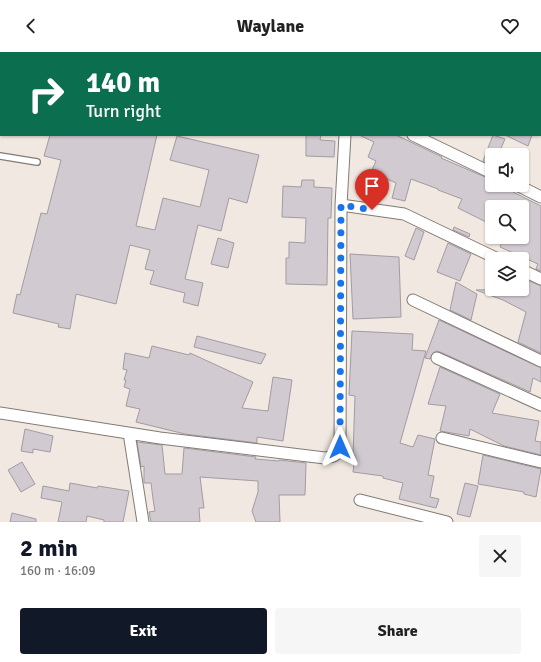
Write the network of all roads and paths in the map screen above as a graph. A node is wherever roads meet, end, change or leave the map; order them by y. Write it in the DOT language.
graph roads {
  1 [pos="346,136"];
  2 [pos="415,136"];
  3 [pos="0,156"];
  4 [pos="37,162"];
  5 [pos="485,170"];
  6 [pos="529,191"];
  7 [pos="541,197"];
  8 [pos="341,205"];
  9 [pos="485,253"];
  10 [pos="529,273"];
  11 [pos="541,279"];
  12 [pos="413,300"];
  13 [pos="437,358"];
  14 [pos="541,361"];
  15 [pos="541,405"];
  16 [pos="0,413"];
  17 [pos="129,433"];
  18 [pos="442,438"];
  19 [pos="541,462"];
  20 [pos="360,500"];
  21 [pos="143,522"];
  22 [pos="447,522"];
  1 -- 8 [label="street"];
  2 -- 5 [label="street"];
  3 -- 4 [label="lane"];
  6 -- 7 [label="street"];
  8 -- 9 [label="street"];
  8 -- 17 [label="street"];
  10 -- 11 [label="street"];
  12 -- 14 [label="street"];
  13 -- 15 [label="street"];
  16 -- 17 [label="street"];
  17 -- 21 [label="street"];
  18 -- 19 [label="street"];
  20 -- 22 [label="street"];
}
